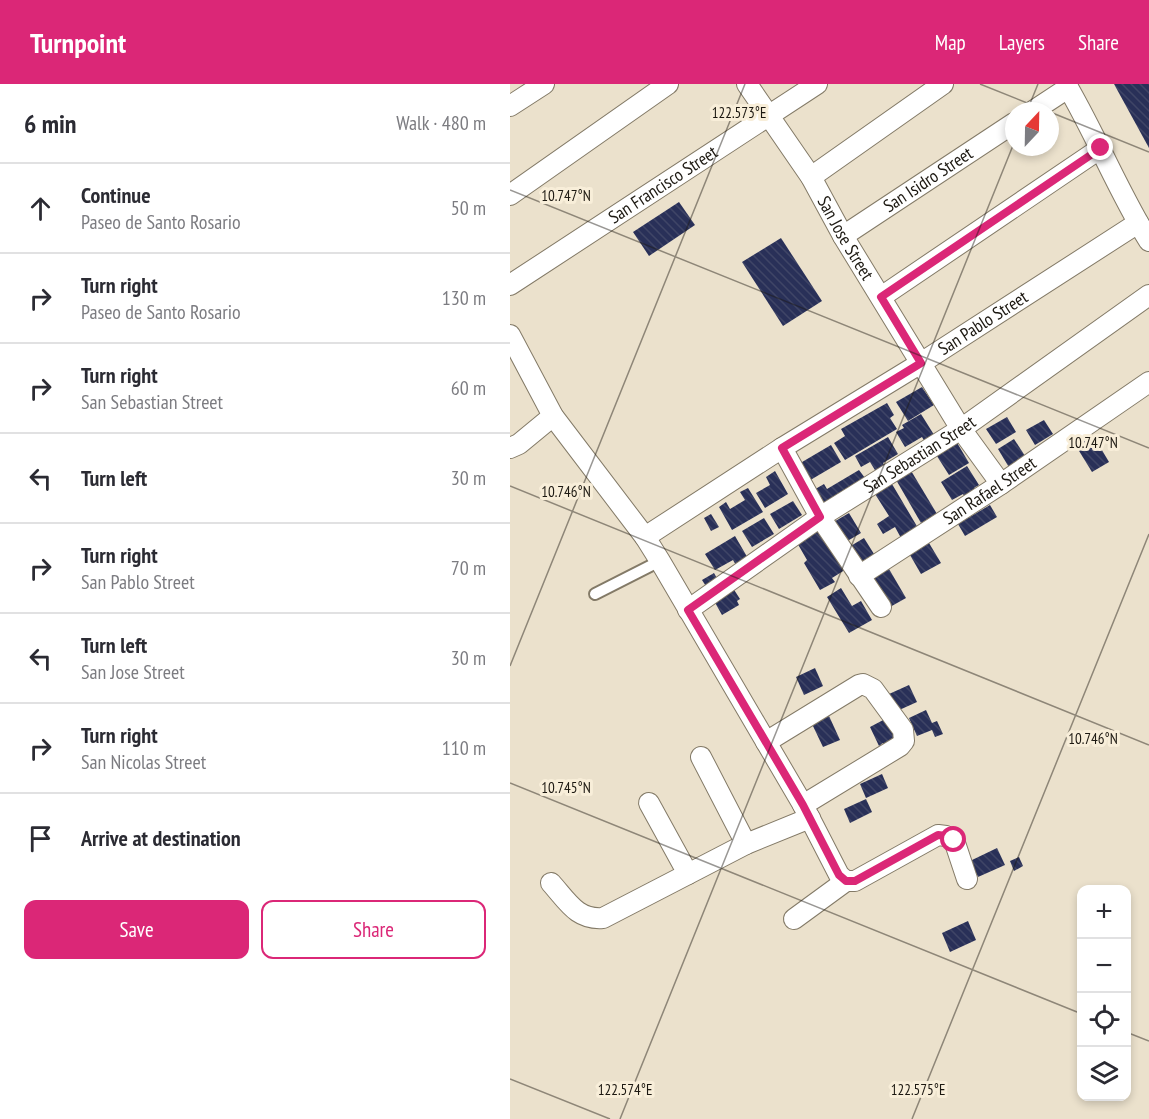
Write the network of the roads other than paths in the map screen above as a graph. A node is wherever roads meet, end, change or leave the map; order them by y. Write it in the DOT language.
graph roads {
  1 [pos="544,84"];
  2 [pos="668,84"];
  3 [pos="747,84"];
  4 [pos="817,84"];
  5 [pos="943,84"];
  6 [pos="1067,86"];
  7 [pos="1045,102"];
  8 [pos="510,106"];
  9 [pos="768,117"];
  10 [pos="1005,129"];
  11 [pos="1101,148"];
  12 [pos="811,177"];
  13 [pos="510,195"];
  14 [pos="1138,223"];
  15 [pos="843,236"];
  16 [pos="1149,242"];
  17 [pos="510,285"];
  18 [pos="1149,295"];
  19 [pos="881,297"];
  20 [pos="510,335"];
  21 [pos="921,363"];
  22 [pos="1149,382"];
  23 [pos="553,416"];
  24 [pos="961,429"];
  25 [pos="510,448"];
  26 [pos="782,448"];
  27 [pos="1001,484"];
  28 [pos="820,517"];
  29 [pos="645,537"];
  30 [pos="660,561"];
  31 [pos="859,576"];
  32 [pos="595,594"];
  33 [pos="881,607"];
  34 [pos="688,610"];
  35 [pos="766,742"];
  36 [pos="701,758"];
  37 [pos="649,803"];
  38 [pos="807,812"];
  39 [pos="746,844"];
  40 [pos="688,874"];
  41 [pos="968,879"];
  42 [pos="846,881"];
  43 [pos="551,884"];
  44 [pos="794,919"];
  1 -- 8 [label="street"];
  2 -- 13 [label="street"];
  3 -- 9 [label="street, San Jose Street"];
  4 -- 9 [label="street, San Francisco Street"];
  5 -- 12 [label="street"];
  6 -- 7 [label="street"];
  6 -- 11 [label="street"];
  9 -- 12 [label="street, San Jose Street"];
  9 -- 17 [label="street, San Francisco Street"];
  10 -- 15 [label="street, San Isidro Street"];
  11 -- 14 [label="street"];
  11 -- 19 [label="street"];
  12 -- 15 [label="street, San Jose Street"];
  14 -- 16 [label="street"];
  14 -- 21 [label="street, San Pablo Street"];
  15 -- 19 [label="street, San Jose Street"];
  18 -- 24 [label="street, San Sebastian Street"];
  19 -- 21 [label="street, San Jose Street"];
  20 -- 23 [label="street"];
  21 -- 24 [label="street, San Jose Street"];
  21 -- 26 [label="street, San Pablo Street"];
  22 -- 27 [label="street, San Rafael Street"];
  23 -- 25 [label="street"];
  23 -- 29 [label="street"];
  24 -- 27 [label="street, San Jose Street"];
  24 -- 28 [label="street, San Sebastian Street"];
  26 -- 28 [label="street"];
  26 -- 29 [label="street, San Pablo Street"];
  27 -- 31 [label="street, San Rafael Street"];
  28 -- 31 [label="street"];
  28 -- 34 [label="street, San Sebastian Street"];
  29 -- 30 [label="street"];
  30 -- 32 [label="lane"];
  30 -- 34 [label="street"];
  31 -- 33 [label="street"];
  34 -- 35 [label="street"];
  35 -- 38 [label="street"];
  35 -- 38 [label="street"];
  36 -- 39 [label="street"];
  37 -- 40 [label="street"];
  38 -- 39 [label="street"];
  38 -- 42 [label="street"];
  39 -- 40 [label="street"];
  40 -- 43 [label="street"];
  41 -- 42 [label="street"];
  42 -- 44 [label="street"];
}
